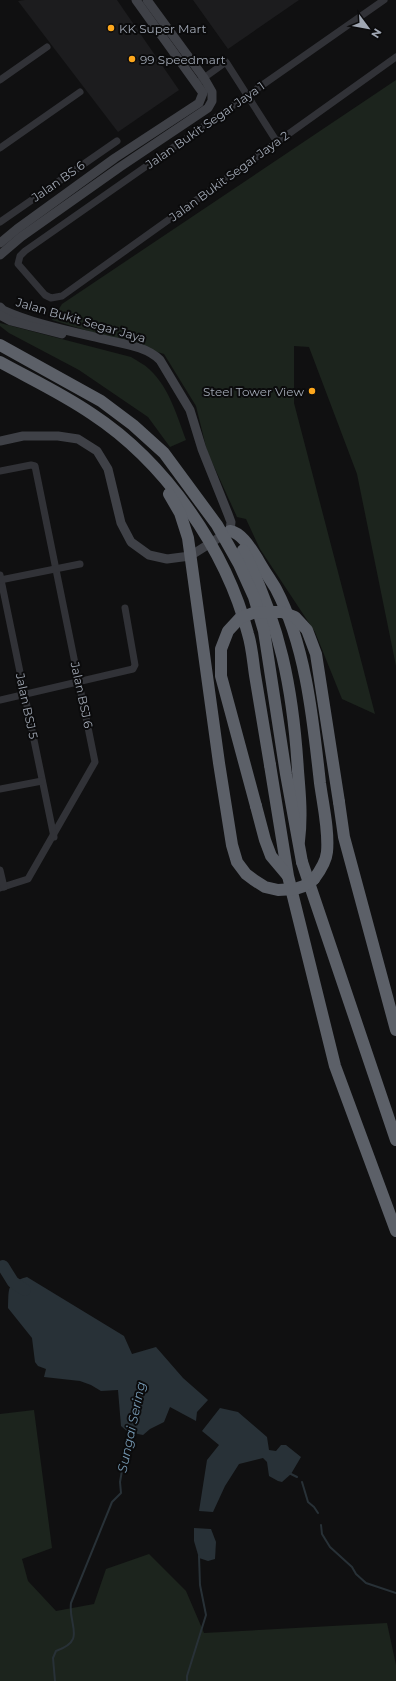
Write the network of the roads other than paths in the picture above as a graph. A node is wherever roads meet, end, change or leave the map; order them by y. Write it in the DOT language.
graph roads {
  1 [pos="136,0"];
  2 [pos="147,0"];
  3 [pos="384,0"];
  4 [pos="47,47"];
  5 [pos="396,57"];
  6 [pos="204,78"];
  7 [pos="0,80"];
  8 [pos="196,83"];
  9 [pos="80,92"];
  10 [pos="247,96"];
  11 [pos="117,141"];
  12 [pos="277,142"];
  13 [pos="0,148"];
  14 [pos="0,222"];
  15 [pos="0,243"];
  16 [pos="0,255"];
  17 [pos="62,296"];
  18 [pos="0,307"];
  19 [pos="0,315"];
  20 [pos="0,345"];
  21 [pos="0,362"];
  22 [pos="0,441"];
  23 [pos="150,462"];
  24 [pos="0,471"];
  25 [pos="235,534"];
  26 [pos="80,564"];
  27 [pos="56,569"];
  28 [pos="0,578"];
  29 [pos="125,608"];
  30 [pos="80,682"];
  31 [pos="24,694"];
  32 [pos="0,700"];
  33 [pos="42,781"];
  34 [pos="0,789"];
  35 [pos="54,837"];
  36 [pos="298,846"];
  37 [pos="0,870"];
  38 [pos="288,876"];
  39 [pos="2,887"];
  40 [pos="396,1030"];
  41 [pos="396,1140"];
  42 [pos="396,1231"];
  1 -- 8 [label="street"];
  2 -- 6 [label="street"];
  3 -- 10 [label="street, Jalan Bukit Segar Jaya 1"];
  4 -- 7 [label="street"];
  5 -- 12 [label="street, Jalan Bukit Segar Jaya 2"];
  6 -- 8 [label="street"];
  6 -- 10 [label="street"];
  6 -- 16 [label="street"];
  8 -- 15 [label="street"];
  9 -- 13 [label="street"];
  10 -- 12 [label="street"];
  10 -- 17 [label="street, Jalan Bukit Segar Jaya 1"];
  11 -- 14 [label="street, Jalan BS 6"];
  12 -- 17 [label="street, Jalan Bukit Segar Jaya 2"];
  18 -- 25 [label="street, Jalan Bukit Segar Jaya"];
  19 -- 25 [label="street, Jalan Bukit Segar Jaya"];
  20 -- 36 [label="highway, bridge"];
  21 -- 23 [label="highway, bridge"];
  22 -- 25 [label="street"];
  23 -- 25 [label="highway, bridge"];
  23 -- 38 [label="highway, bridge"];
  24 -- 27 [label="street, Jalan BSJ 6"];
  25 -- 36 [label="highway, bridge"];
  26 -- 27 [label="street"];
  27 -- 28 [label="street"];
  27 -- 30 [label="street, Jalan BSJ 6"];
  28 -- 31 [label="street, Jalan BSJ 5"];
  29 -- 30 [label="street"];
  30 -- 31 [label="street"];
  30 -- 35 [label="street, Jalan BSJ 6"];
  31 -- 32 [label="street"];
  31 -- 33 [label="street, Jalan BSJ 5"];
  33 -- 34 [label="street"];
  33 -- 35 [label="street, Jalan BSJ 5"];
  35 -- 39 [label="street, Jalan BSJ 6"];
  36 -- 41 [label="highway, bridge"];
  37 -- 39 [label="street"];
  38 -- 40 [label="highway, bridge"];
  38 -- 42 [label="highway"];
}
